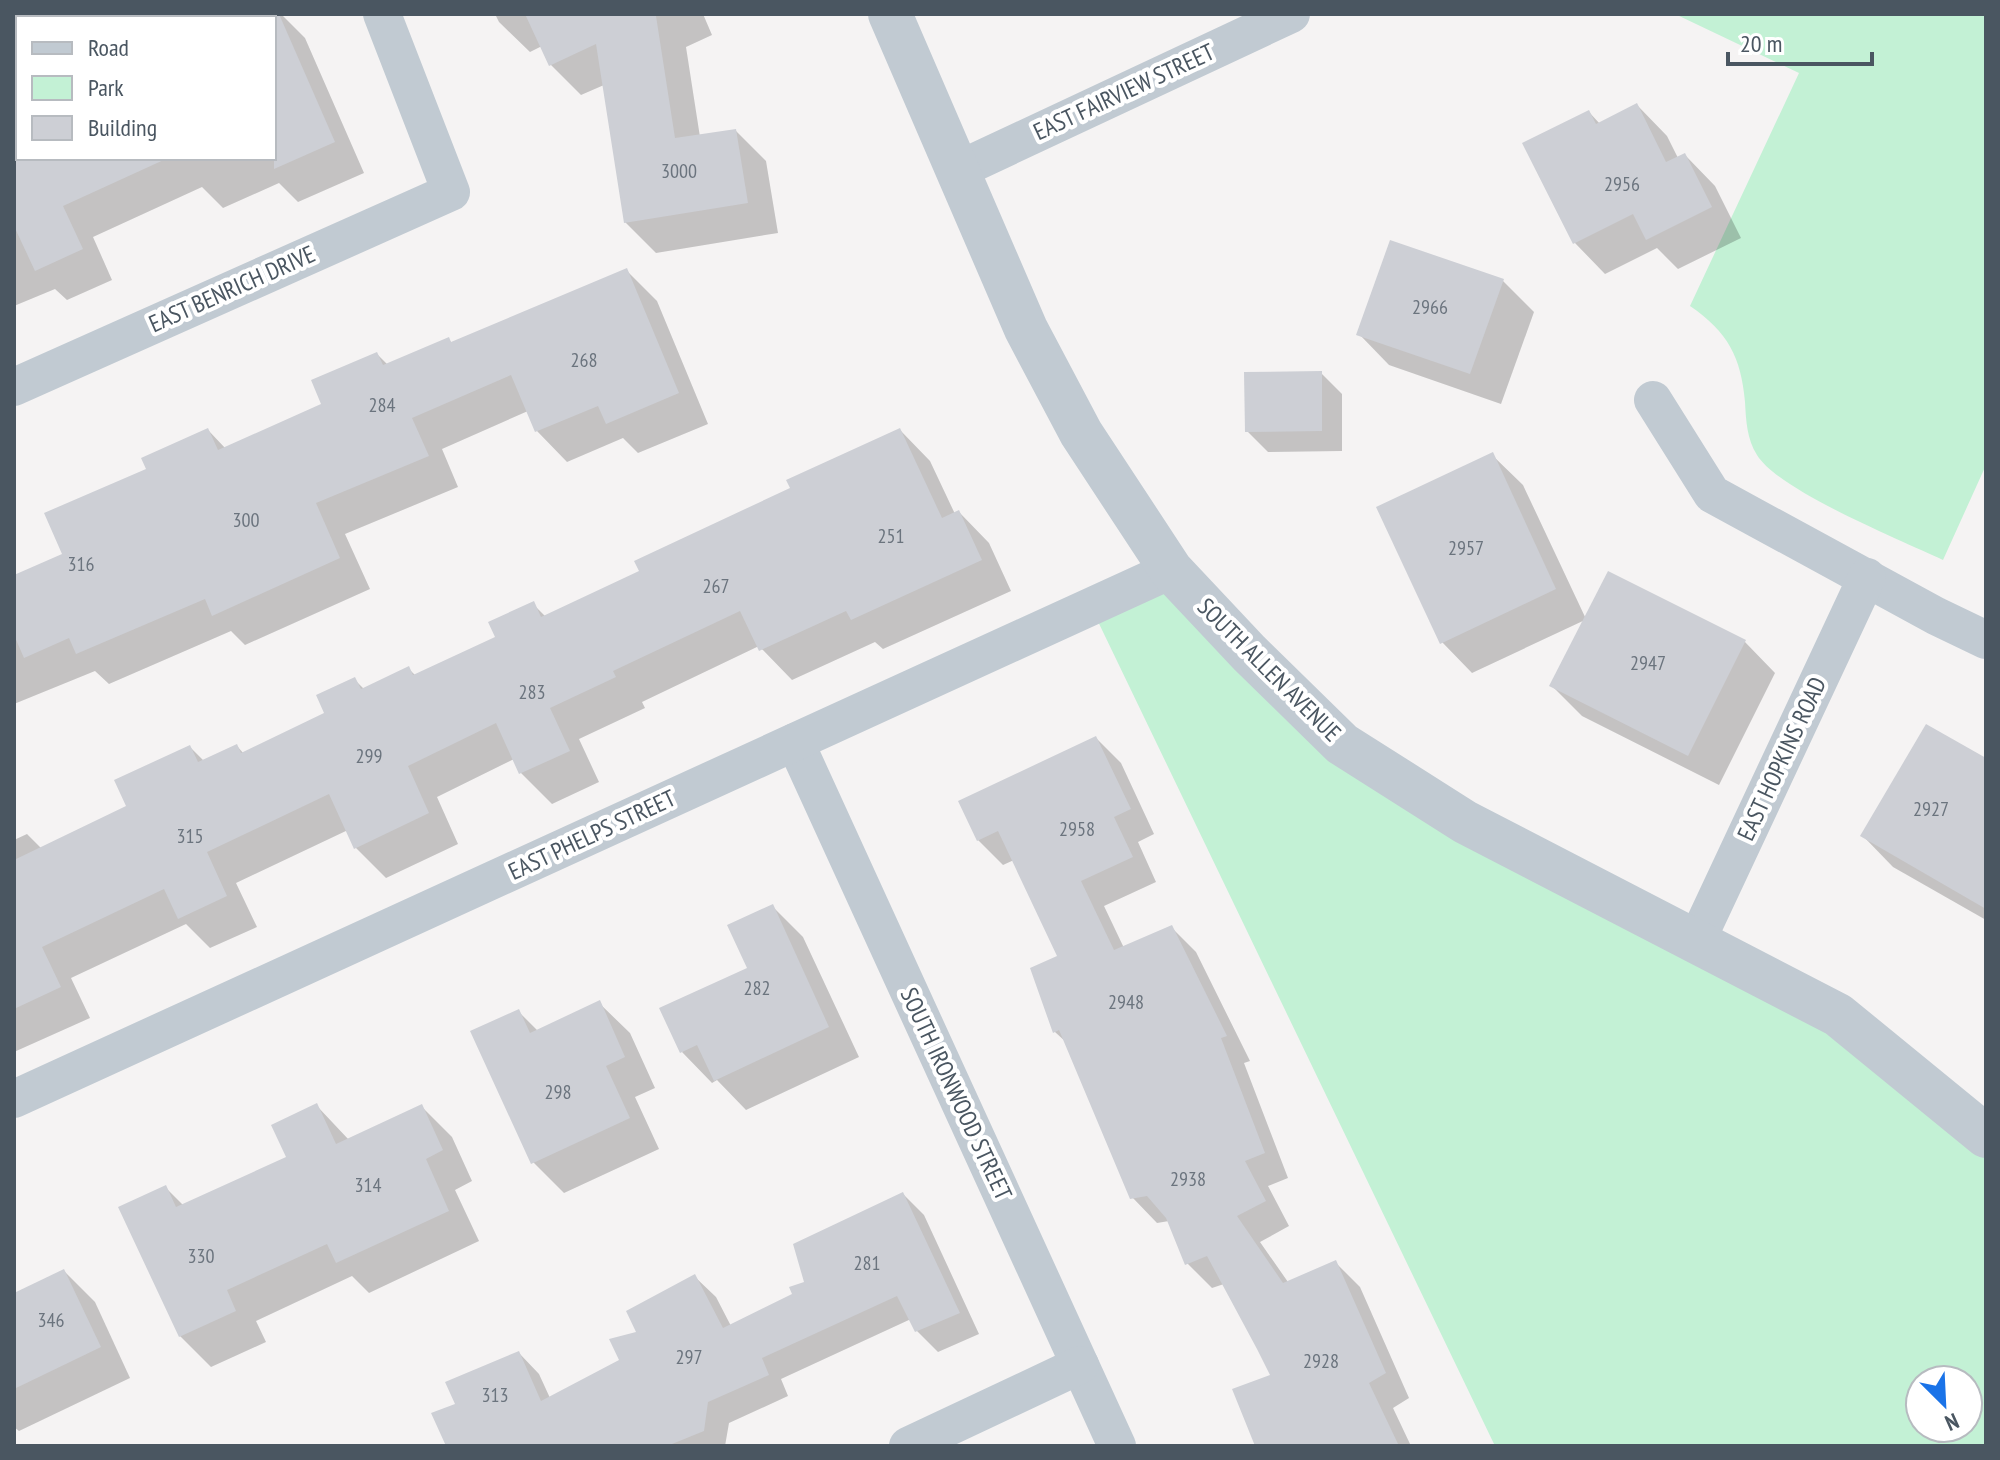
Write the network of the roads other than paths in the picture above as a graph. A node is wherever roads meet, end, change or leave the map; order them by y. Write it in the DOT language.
graph roads {
  1 [pos="382,14"];
  2 [pos="890,14"];
  3 [pos="1291,14"];
  4 [pos="956,171"];
  5 [pos="14,387"];
  6 [pos="1653,400"];
  7 [pos="1171,570"];
  8 [pos="1867,577"];
  9 [pos="1986,640"];
  10 [pos="795,742"];
  11 [pos="1696,942"];
  12 [pos="14,1099"];
  13 [pos="1986,1136"];
  14 [pos="1080,1365"];
  15 [pos="908,1446"];
  16 [pos="1117,1446"];
  1 -- 5 [label="street, EAST BENRICH DRIVE"];
  2 -- 4 [label="street, SOUTH ALLEN AVENUE"];
  3 -- 4 [label="street, EAST FAIRVIEW STREET"];
  4 -- 7 [label="street, SOUTH ALLEN AVENUE"];
  6 -- 8 [label="street"];
  7 -- 10 [label="street, EAST PHELPS STREET"];
  7 -- 11 [label="street, SOUTH ALLEN AVENUE"];
  8 -- 9 [label="street"];
  8 -- 11 [label="street, EAST HOPKINS ROAD"];
  10 -- 12 [label="street, EAST PHELPS STREET"];
  10 -- 14 [label="street, SOUTH IRONWOOD STREET"];
  11 -- 13 [label="street, SOUTH ALLEN AVENUE"];
  14 -- 15 [label="street"];
  14 -- 16 [label="street, SOUTH IRONWOOD STREET"];
}
